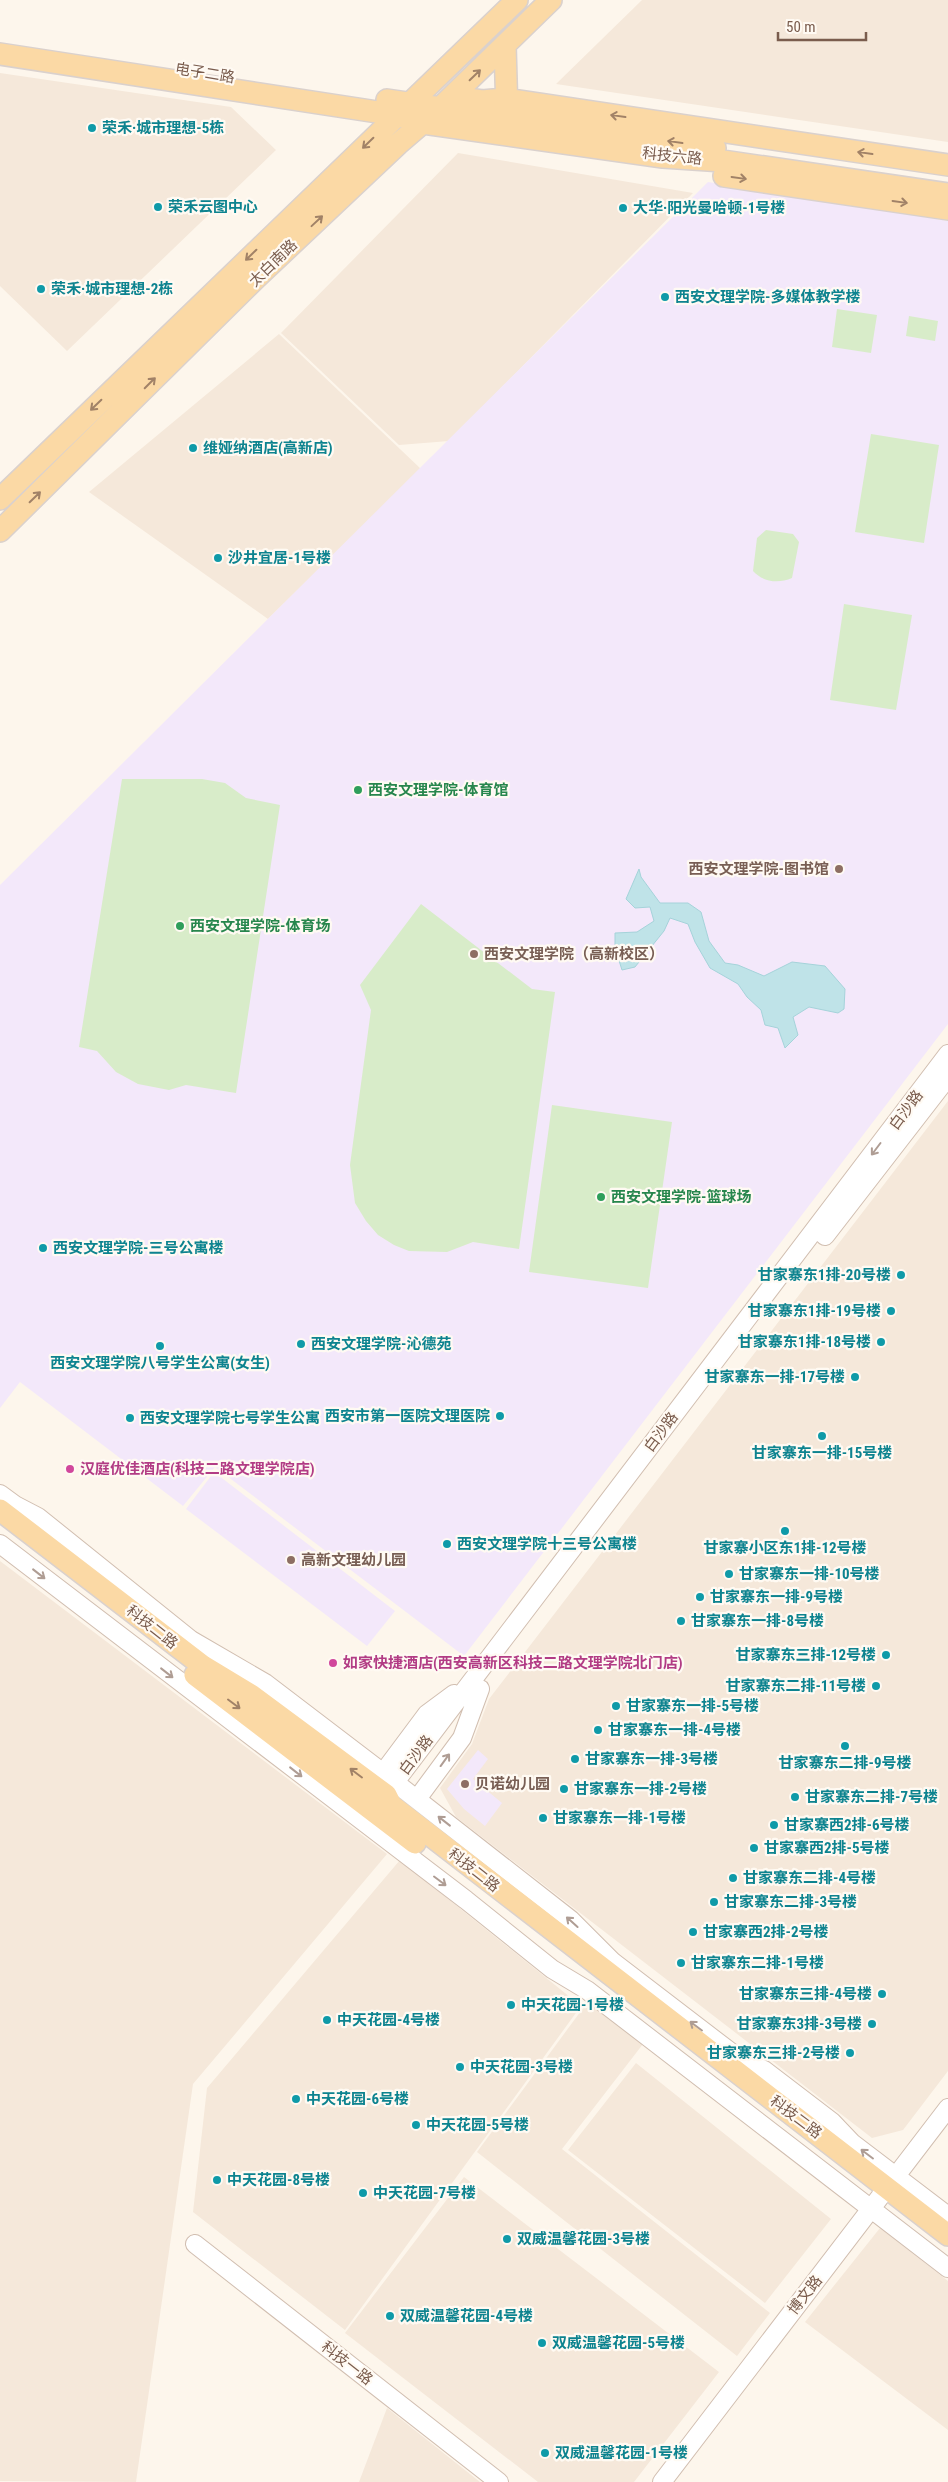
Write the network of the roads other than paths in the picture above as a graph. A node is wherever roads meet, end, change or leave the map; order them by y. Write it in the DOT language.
graph roads {
  1 [pos="517,0"];
  2 [pos="551,0"];
  3 [pos="0,42"];
  4 [pos="505,45"];
  5 [pos="0,54"];
  6 [pos="446,102"];
  7 [pos="403,109"];
  8 [pos="506,109"];
  9 [pos="418,126"];
  10 [pos="948,165"];
  11 [pos="948,181"];
  12 [pos="948,194"];
  13 [pos="948,209"];
  14 [pos="0,499"];
  15 [pos="0,531"];
  16 [pos="948,1054"];
  17 [pos="948,1076"];
  18 [pos="0,1494"];
  19 [pos="0,1510"];
  20 [pos="0,1526"];
  21 [pos="0,1544"];
  22 [pos="475,1686"];
  23 [pos="391,1796"];
  24 [pos="948,2108"];
  25 [pos="884,2193"];
  26 [pos="948,2216"];
  27 [pos="948,2234"];
  28 [pos="195,2244"];
  29 [pos="948,2251"];
  30 [pos="948,2268"];
  31 [pos="499,2482"];
  32 [pos="662,2482"];
  1 -- 7 [label="main road, 太白南路"];
  2 -- 4 [label="main road, 太白南路"];
  3 -- 7 [label="main road, 电子二路"];
  6 -- 4 [label="main road, 太白南路, one-way"];
  4 -- 8 [label="main road"];
  5 -- 7 [label="main road, 电子二路"];
  6 -- 7 [label="main road, 科技六路"];
  6 -- 8 [label="main road, 科技六路"];
  6 -- 9 [label="main road, 太白南路"];
  7 -- 9 [label="main road, 科技六路"];
  7 -- 14 [label="main road, 太白南路, one-way"];
  10 -- 8 [label="main road, one-way"];
  11 -- 8 [label="main road, 科技六路, one-way"];
  9 -- 12 [label="main road, 科技六路"];
  9 -- 13 [label="main road, one-way"];
  15 -- 9 [label="main road, 太白南路, one-way"];
  16 -- 22 [label="street, 白沙路, one-way"];
  17 -- 22 [label="street, 白沙路"];
  18 -- 23 [label="street"];
  23 -- 19 [label="main road, 科技二路, one-way"];
  20 -- 23 [label="main road, 科技二路, one-way"];
  21 -- 25 [label="street, one-way"];
  22 -- 23 [label="street, 白沙路"];
  22 -- 23 [label="street"];
  23 -- 25 [label="main road, 科技二路"];
  25 -- 23 [label="street, one-way"];
  24 -- 25 [label="street, 博文路"];
  25 -- 26 [label="street"];
  25 -- 27 [label="main road, 科技二路"];
  25 -- 29 [label="main road, 科技二路"];
  25 -- 30 [label="street"];
  25 -- 32 [label="street, 博文路"];
  28 -- 31 [label="street, 科技一路"];
}
